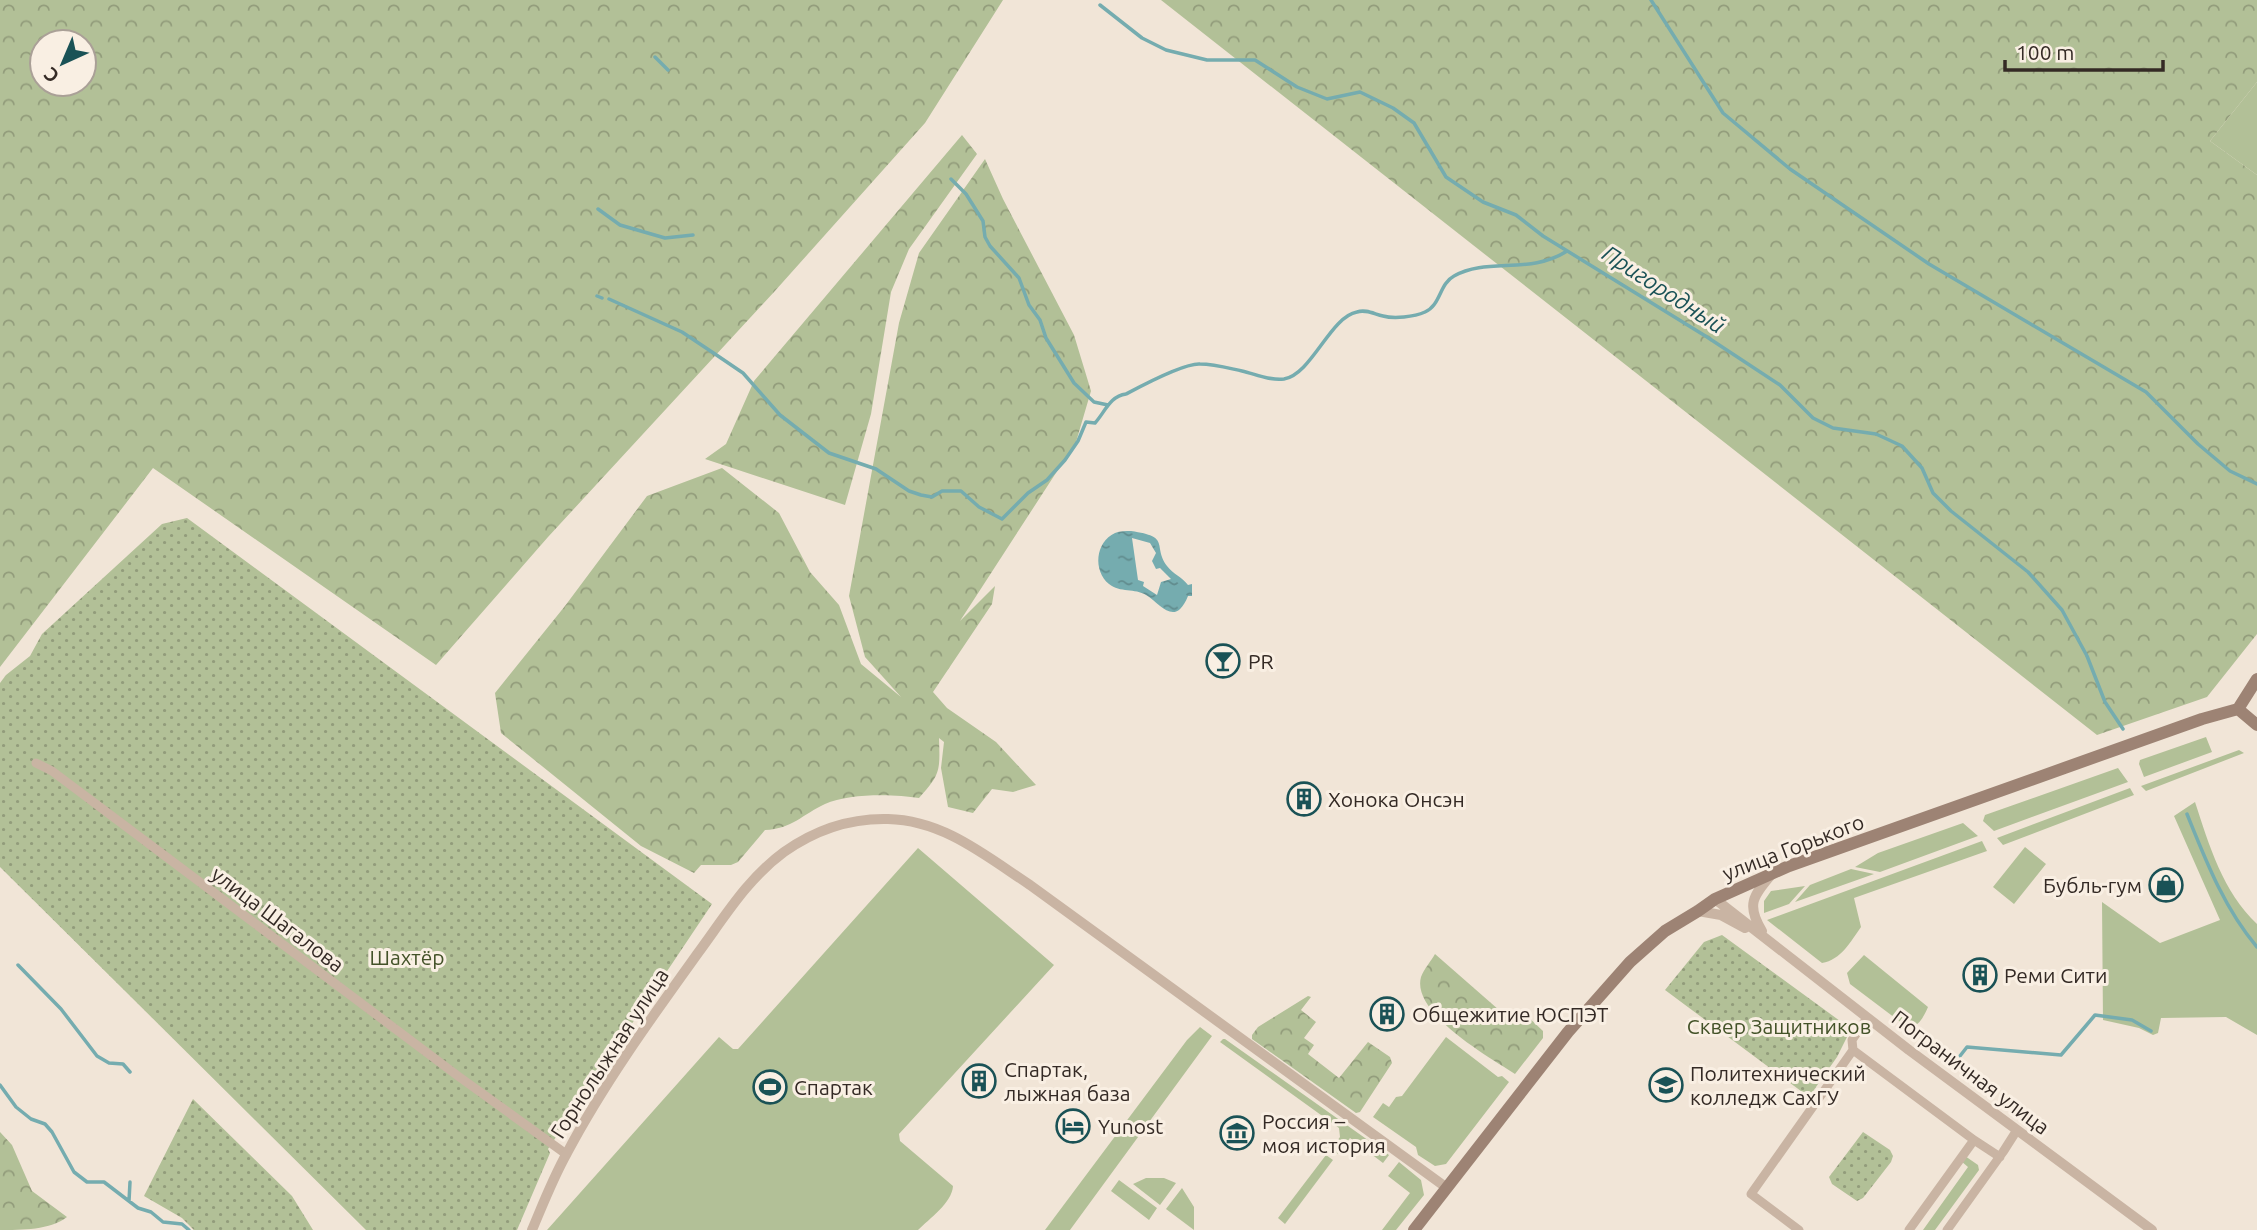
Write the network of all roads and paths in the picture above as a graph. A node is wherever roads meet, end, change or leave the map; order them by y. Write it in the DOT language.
graph roads {
  1 [pos="2257,679"];
  2 [pos="2238,709"];
  3 [pos="2257,725"];
  4 [pos="36,763"];
  5 [pos="1772,873"];
  6 [pos="1715,899"];
  7 [pos="1698,911"];
  8 [pos="1768,942"];
  9 [pos="1867,1018"];
  10 [pos="1853,1050"];
  11 [pos="2017,1130"];
  12 [pos="1974,1140"];
  13 [pos="566,1154"];
  14 [pos="2000,1157"];
  15 [pos="1447,1188"];
  16 [pos="532,1230"];
  17 [pos="1414,1230"];
  18 [pos="1799,1230"];
  19 [pos="1909,1230"];
  20 [pos="1947,1230"];
  21 [pos="2152,1230"];
  1 -- 2 [label="main road"];
  2 -- 3 [label="main road"];
  2 -- 5 [label="main road, улица Горького"];
  4 -- 13 [label="street, улица Шагалова"];
  5 -- 6 [label="main road, улица Горького"];
  5 -- 8 [label="street"];
  6 -- 7 [label="main road, улица Горького"];
  6 -- 8 [label="street, Пограничная улица"];
  7 -- 8 [label="street, Пограничная улица"];
  7 -- 15 [label="main road, улица Горького"];
  8 -- 9 [label="street, Пограничная улица"];
  9 -- 10 [label="street"];
  9 -- 11 [label="street, Пограничная улица"];
  10 -- 12 [label="street"];
  10 -- 18 [label="street"];
  11 -- 14 [label="street"];
  11 -- 21 [label="street, Пограничная улица"];
  12 -- 14 [label="street"];
  12 -- 19 [label="street"];
  13 -- 15 [label="street, Горнолыжная улица"];
  13 -- 16 [label="street, Горнолыжная улица"];
  14 -- 20 [label="street"];
  15 -- 17 [label="main road, улица Горького"];
}
